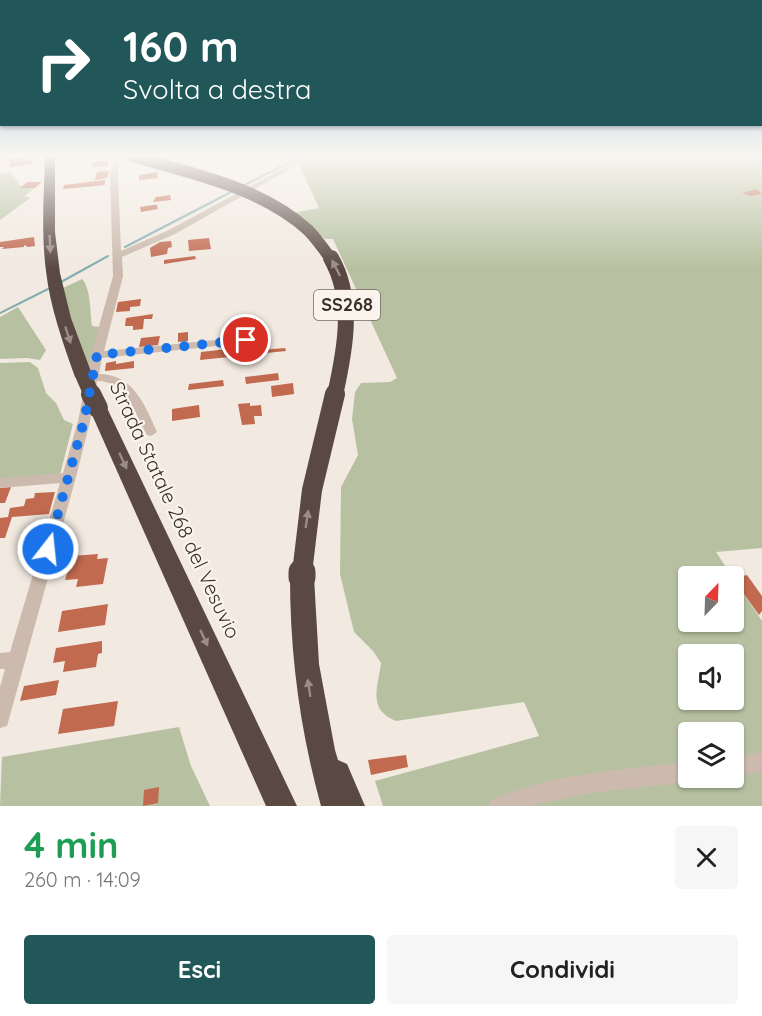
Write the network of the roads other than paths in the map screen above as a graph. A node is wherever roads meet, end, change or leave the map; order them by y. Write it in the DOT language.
graph roads {
  1 [pos="50,194"];
  2 [pos="115,194"];
  3 [pos="242,194"];
  4 [pos="245,194"];
  5 [pos="117,256"];
  6 [pos="246,340"];
  7 [pos="97,355"];
  8 [pos="88,377"];
  9 [pos="151,432"];
  10 [pos="69,477"];
  11 [pos="0,483"];
  12 [pos="8,660"];
  13 [pos="0,719"];
  14 [pos="316,729"];
  15 [pos="762,762"];
  16 [pos="744,765"];
  17 [pos="678,773"];
  18 [pos="282,806"];
  19 [pos="336,806"];
  20 [pos="350,806"];
  21 [pos="499,806"];
  1 -- 8 [label="highway, Strada Statale 268 del Vesuvio, one-way"];
  2 -- 5 [label="street"];
  3 -- 5 [label="street"];
  14 -- 4 [label="highway, SS268, one-way, bridge"];
  5 -- 7 [label="street"];
  6 -- 7 [label="street"];
  7 -- 8 [label="street"];
  8 -- 9 [label="street"];
  8 -- 10 [label="street"];
  8 -- 18 [label="highway, Strada Statale 268 del Vesuvio, one-way, bridge"];
  10 -- 11 [label="street"];
  10 -- 12 [label="street"];
  12 -- 13 [label="street"];
  14 -- 19 [label="highway, SS268"];
  14 -- 20 [label="highway"];
  15 -- 16 [label="street"];
  17 -- 21 [label="street"];
}
